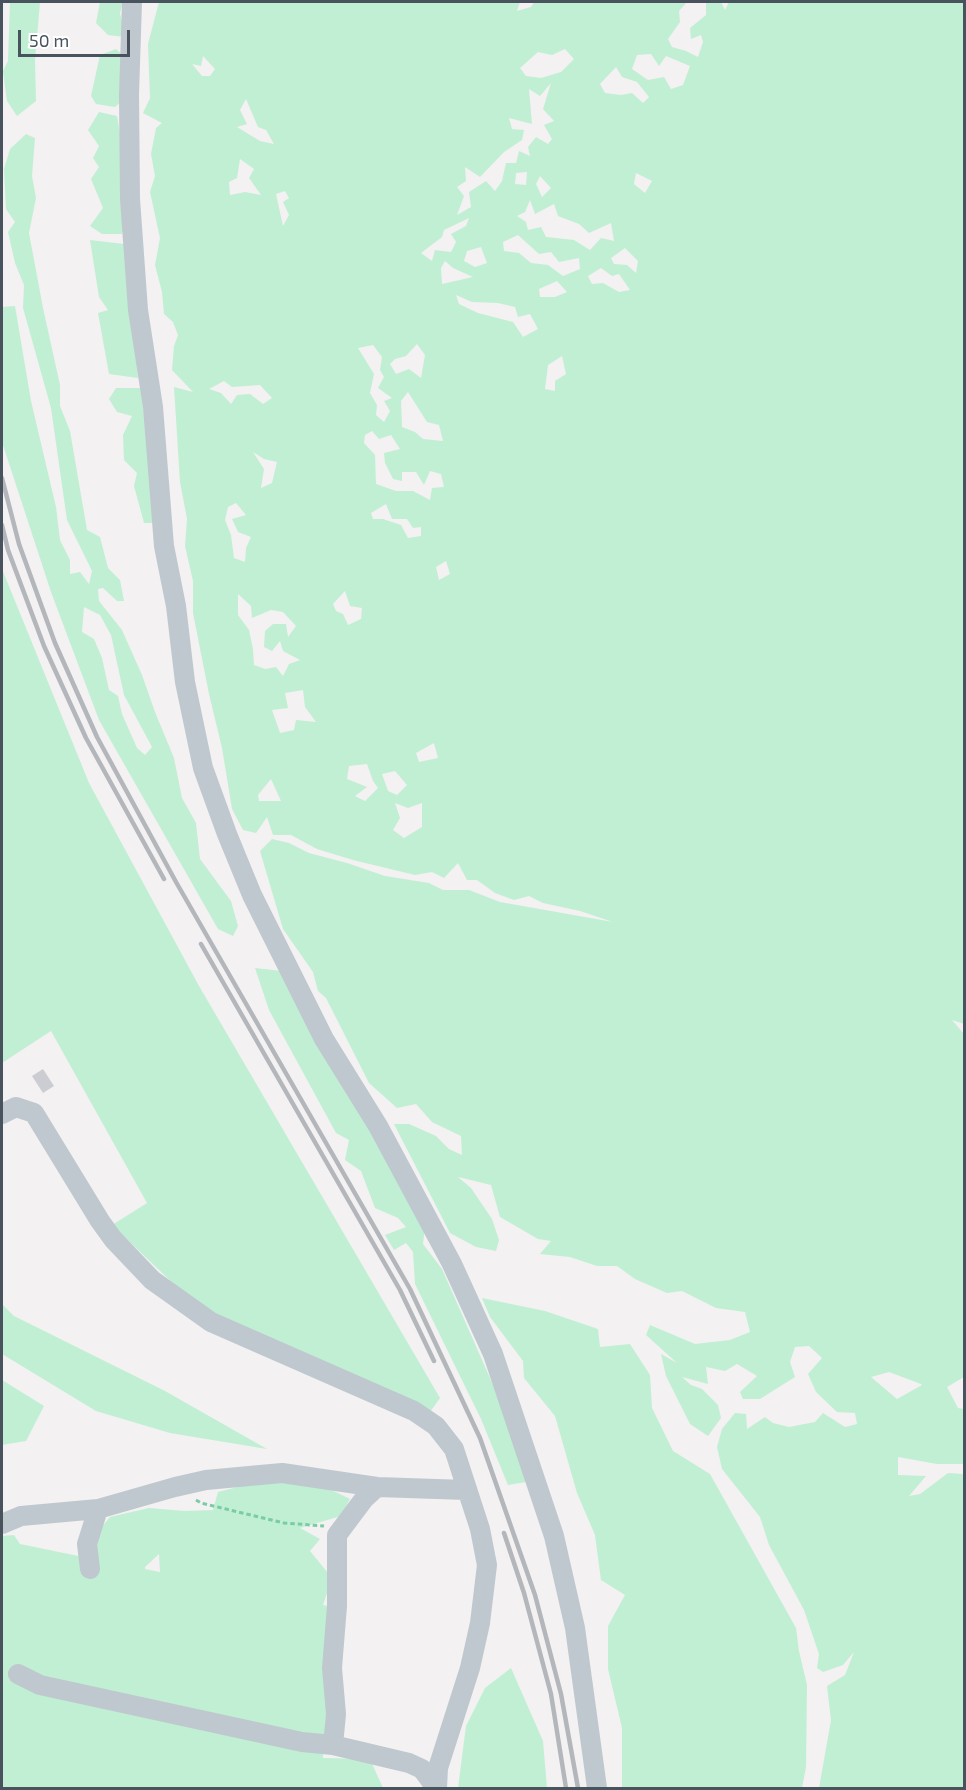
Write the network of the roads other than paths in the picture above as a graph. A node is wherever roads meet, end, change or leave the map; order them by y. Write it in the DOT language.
graph roads {
  1 [pos="132,2"];
  2 [pos="2,1114"];
  3 [pos="377,1487"];
  4 [pos="466,1490"];
  5 [pos="98,1509"];
  6 [pos="2,1524"];
  7 [pos="90,1569"];
  8 [pos="18,1674"];
  9 [pos="333,1745"];
  10 [pos="435,1788"];
  11 [pos="597,1788"];
  1 -- 11 [label="lane"];
  2 -- 4 [label="lane"];
  3 -- 4 [label="lane"];
  3 -- 5 [label="lane"];
  3 -- 9 [label="lane"];
  4 -- 10 [label="lane"];
  5 -- 6 [label="lane"];
  5 -- 7 [label="lane"];
  8 -- 9 [label="lane"];
  9 -- 10 [label="lane"];
}
